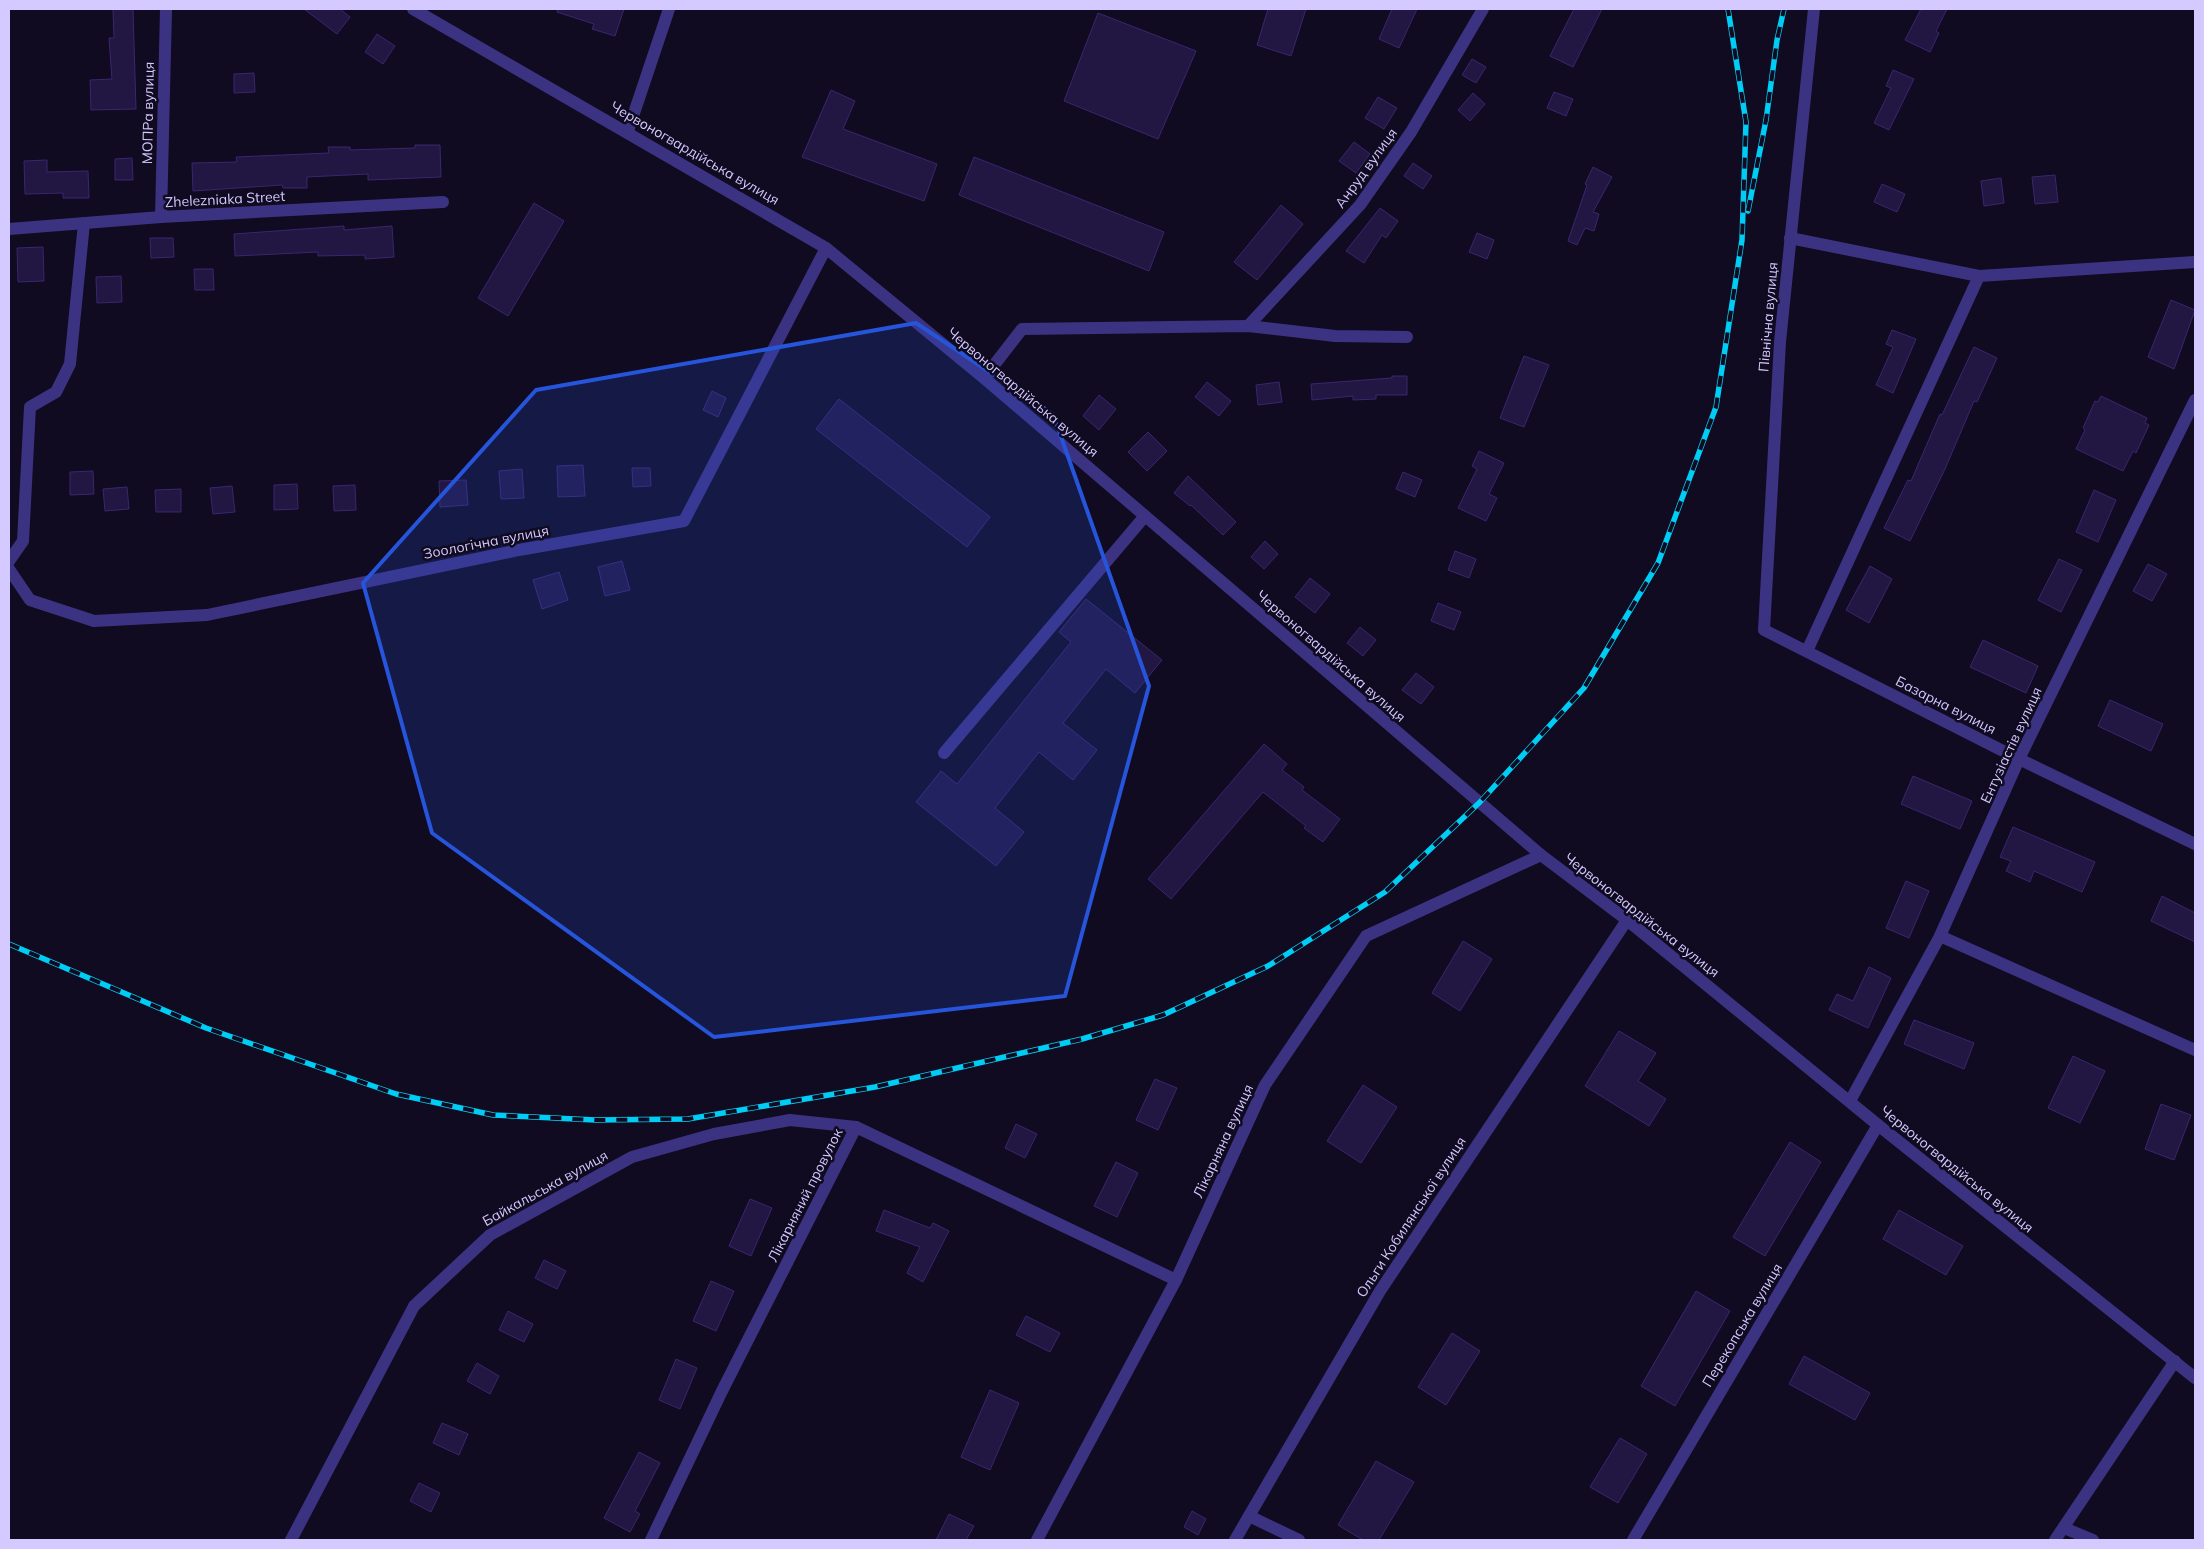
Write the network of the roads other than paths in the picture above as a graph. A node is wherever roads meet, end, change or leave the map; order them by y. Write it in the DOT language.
graph roads {
  1 [pos="166,9"];
  2 [pos="413,9"];
  3 [pos="669,9"];
  4 [pos="1483,9"];
  5 [pos="1814,9"];
  6 [pos="628,131"];
  7 [pos="443,202"];
  8 [pos="161,217"];
  9 [pos="84,223"];
  10 [pos="9,229"];
  11 [pos="1790,238"];
  12 [pos="826,248"];
  13 [pos="2195,262"];
  14 [pos="1979,276"];
  15 [pos="1248,326"];
  16 [pos="1407,337"];
  17 [pos="984,378"];
  18 [pos="2195,400"];
  19 [pos="1145,516"];
  20 [pos="9,561"];
  21 [pos="9,569"];
  22 [pos="1764,630"];
  23 [pos="1807,651"];
  24 [pos="944,753"];
  25 [pos="2020,759"];
  26 [pos="2195,844"];
  27 [pos="1541,855"];
  28 [pos="1628,920"];
  29 [pos="1940,936"];
  30 [pos="2195,1050"];
  31 [pos="1850,1101"];
  32 [pos="1878,1125"];
  33 [pos="856,1127"];
  34 [pos="1176,1280"];
  35 [pos="2175,1361"];
  36 [pos="2195,1378"];
  37 [pos="1249,1516"];
  38 [pos="2064,1528"];
  39 [pos="291,1540"];
  40 [pos="650,1540"];
  41 [pos="1037,1540"];
  42 [pos="1235,1540"];
  43 [pos="1299,1540"];
  44 [pos="1633,1540"];
  45 [pos="2055,1540"];
  46 [pos="2093,1540"];
  1 -- 8 [label="street, МОПРа вулиця"];
  2 -- 6 [label="street, Червоногвардійська вулиця"];
  3 -- 6 [label="street"];
  4 -- 15 [label="street, Анруд вулиця"];
  5 -- 11 [label="street, Північна вулиця"];
  6 -- 12 [label="street, Червоногвардійська вулиця"];
  7 -- 8 [label="street, Zhelezniaka Street"];
  8 -- 9 [label="street, Zhelezniaka Street"];
  9 -- 10 [label="street, Zhelezniaka Street"];
  9 -- 20 [label="street"];
  11 -- 14 [label="street"];
  11 -- 22 [label="street, Північна вулиця"];
  12 -- 17 [label="street, Червоногвардійська вулиця"];
  12 -- 21 [label="street, Зоологічна вулиця"];
  13 -- 14 [label="street"];
  14 -- 23 [label="street"];
  15 -- 16 [label="street"];
  15 -- 17 [label="street"];
  17 -- 19 [label="street, Червоногвардійська вулиця"];
  18 -- 25 [label="street, Ентузіастів вулиця"];
  19 -- 24 [label="street"];
  19 -- 27 [label="street, Червоногвардійська вулиця"];
  22 -- 23 [label="street, Базарна вулиця"];
  23 -- 25 [label="street, Базарна вулиця"];
  25 -- 26 [label="street, Базарна вулиця"];
  25 -- 29 [label="street, Ентузіастів вулиця"];
  27 -- 28 [label="street, Червоногвардійська вулиця"];
  27 -- 34 [label="street, Лікарняна вулиця"];
  28 -- 31 [label="street, Червоногвардійська вулиця"];
  28 -- 37 [label="street, Ольги Кобилянської вулиця"];
  29 -- 30 [label="street"];
  29 -- 31 [label="street, Ентузіастів вулиця"];
  31 -- 32 [label="street, Червоногвардійська вулиця"];
  32 -- 35 [label="street, Червоногвардійська вулиця"];
  32 -- 44 [label="street, Перекопська вулиця"];
  33 -- 34 [label="street, Лікарняний провулок"];
  33 -- 39 [label="street, Байкальська вулиця"];
  33 -- 40 [label="street, Лікарняний провулок"];
  34 -- 41 [label="street, Лікарняна вулиця"];
  35 -- 36 [label="street, Червоногвардійська вулиця"];
  35 -- 38 [label="street"];
  37 -- 42 [label="street, Ольги Кобилянської вулиця"];
  37 -- 43 [label="street"];
  38 -- 45 [label="street"];
  38 -- 46 [label="street"];
}
